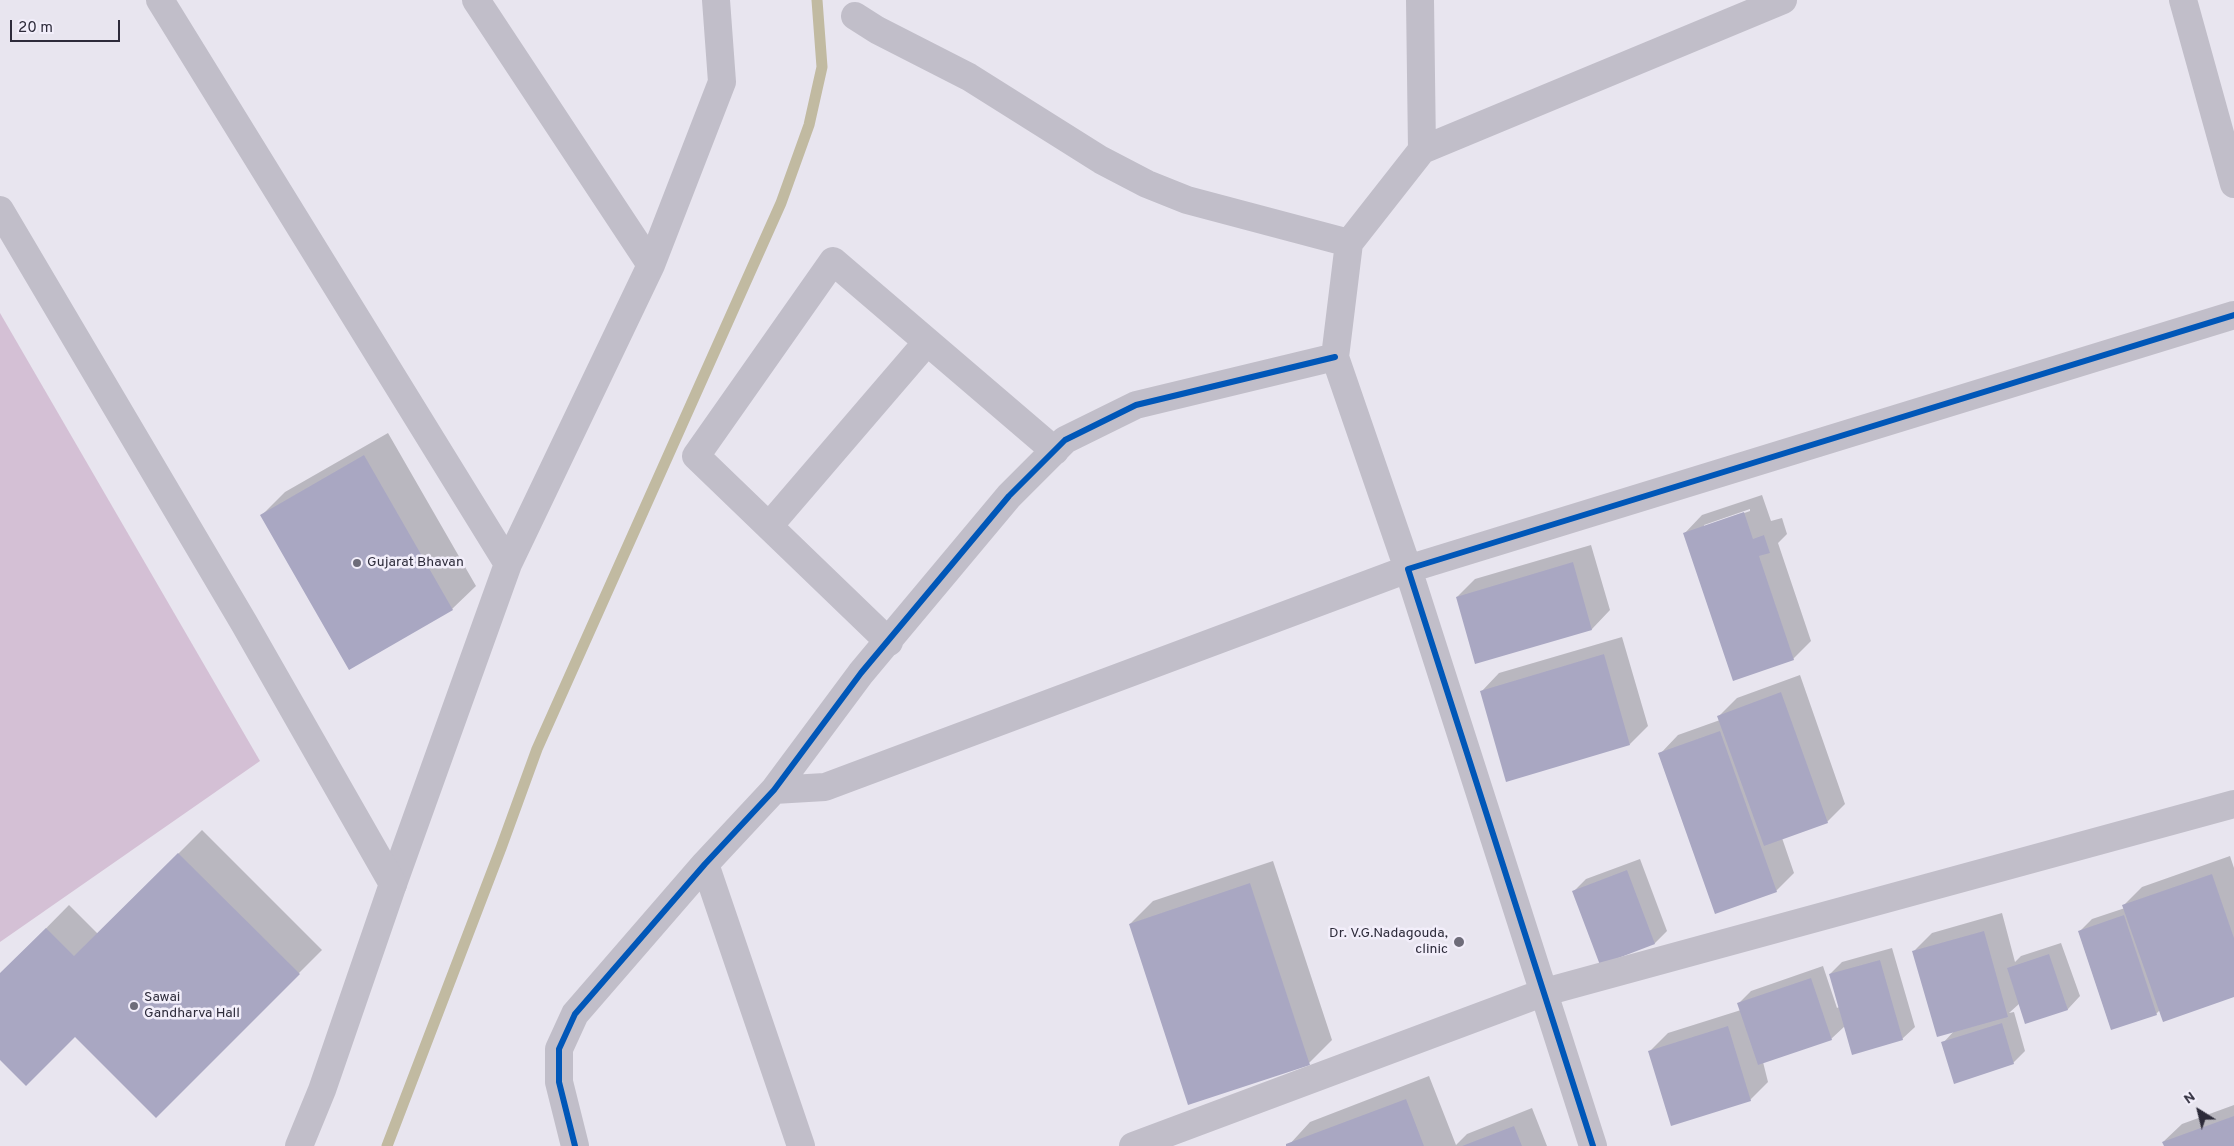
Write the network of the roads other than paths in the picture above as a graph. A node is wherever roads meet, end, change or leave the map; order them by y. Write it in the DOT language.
graph roads {
  1 [pos="160,0"];
  2 [pos="476,0"];
  3 [pos="716,0"];
  4 [pos="1420,0"];
  5 [pos="1783,0"];
  6 [pos="2182,0"];
  7 [pos="855,16"];
  8 [pos="1422,150"];
  9 [pos="2234,184"];
  10 [pos="0,210"];
  11 [pos="1348,243"];
  12 [pos="651,264"];
  13 [pos="2234,315"];
  14 [pos="927,342"];
  15 [pos="1335,357"];
  16 [pos="1055,451"];
  17 [pos="769,526"];
  18 [pos="508,564"];
  19 [pos="1408,569"];
  20 [pos="889,642"];
  21 [pos="774,790"];
  22 [pos="2234,804"];
  23 [pos="705,864"];
  24 [pos="393,884"];
  25 [pos="1545,992"];
  26 [pos="299,1146"];
  27 [pos="575,1146"];
  28 [pos="801,1146"];
  29 [pos="1133,1146"];
  30 [pos="1593,1146"];
  1 -- 18 [label="street"];
  2 -- 12 [label="street"];
  3 -- 12 [label="street"];
  4 -- 8 [label="street"];
  5 -- 8 [label="street"];
  6 -- 9 [label="street"];
  7 -- 11 [label="street"];
  8 -- 11 [label="street"];
  10 -- 24 [label="street"];
  11 -- 15 [label="street"];
  12 -- 18 [label="street"];
  13 -- 19 [label="street"];
  14 -- 16 [label="street"];
  14 -- 17 [label="street"];
  14 -- 17 [label="street"];
  15 -- 16 [label="street"];
  15 -- 19 [label="street"];
  16 -- 20 [label="street"];
  17 -- 20 [label="street"];
  18 -- 24 [label="street"];
  19 -- 21 [label="street"];
  19 -- 25 [label="street"];
  20 -- 21 [label="street"];
  21 -- 23 [label="street"];
  22 -- 25 [label="street"];
  23 -- 27 [label="street"];
  23 -- 28 [label="street"];
  24 -- 26 [label="street"];
  25 -- 29 [label="street"];
  25 -- 30 [label="street"];
}
